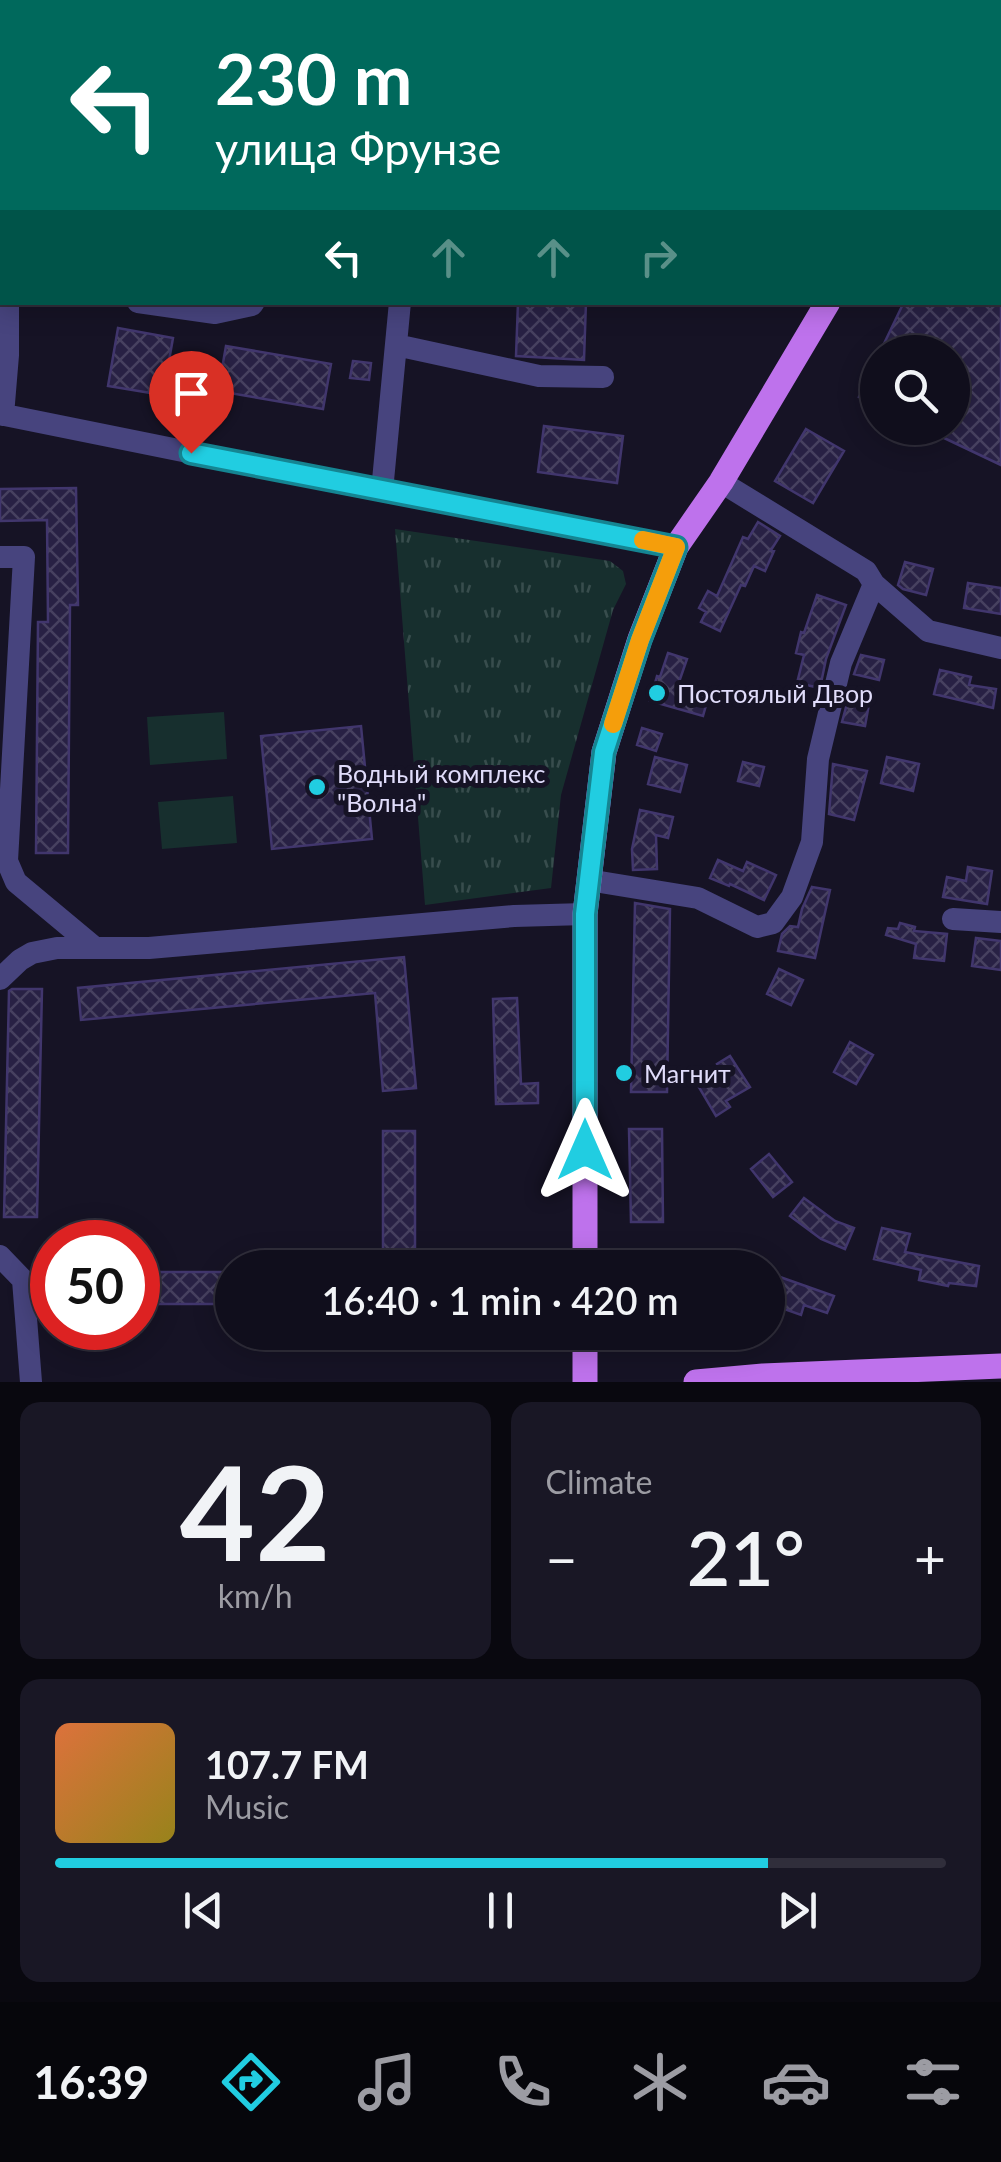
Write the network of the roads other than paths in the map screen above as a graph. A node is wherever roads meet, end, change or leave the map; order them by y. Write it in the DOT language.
graph roads {
  1 [pos="8,305"];
  2 [pos="159,305"];
  3 [pos="252,305"];
  4 [pos="400,305"];
  5 [pos="826,305"];
  6 [pos="396,345"];
  7 [pos="603,377"];
  8 [pos="1,414"];
  9 [pos="721,482"];
  10 [pos="382,491"];
  11 [pos="676,547"];
  12 [pos="0,557"];
  13 [pos="874,584"];
  14 [pos="1001,648"];
  15 [pos="4,858"];
  16 [pos="588,880"];
  17 [pos="585,914"];
  18 [pos="952,919"];
  19 [pos="1001,922"];
  20 [pos="94,947"];
  21 [pos="0,979"];
  22 [pos="585,1250"];
  23 [pos="0,1256"];
  24 [pos="585,1350"];
  25 [pos="1001,1366"];
  26 [pos="834,1378"];
  27 [pos="764,1379"];
  28 [pos="31,1382"];
  29 [pos="585,1382"];
  30 [pos="696,1382"];
  1 -- 8 [label="street"];
  2 -- 3 [label="street"];
  4 -- 6 [label="street"];
  5 -- 9 [label="main road"];
  6 -- 7 [label="street"];
  6 -- 10 [label="street"];
  8 -- 10 [label="street"];
  9 -- 11 [label="main road"];
  9 -- 13 [label="street"];
  10 -- 11 [label="street"];
  11 -- 16 [label="main road"];
  12 -- 15 [label="street"];
  13 -- 14 [label="street"];
  13 -- 16 [label="street"];
  15 -- 20 [label="street"];
  16 -- 17 [label="main road"];
  17 -- 20 [label="street"];
  17 -- 22 [label="main road"];
  18 -- 19 [label="street"];
  20 -- 21 [label="street"];
  23 -- 28 [label="street"];
  24 -- 29 [label="main road"];
  25 -- 26 [label="main road"];
  26 -- 27 [label="main road"];
  27 -- 30 [label="main road"];
}
